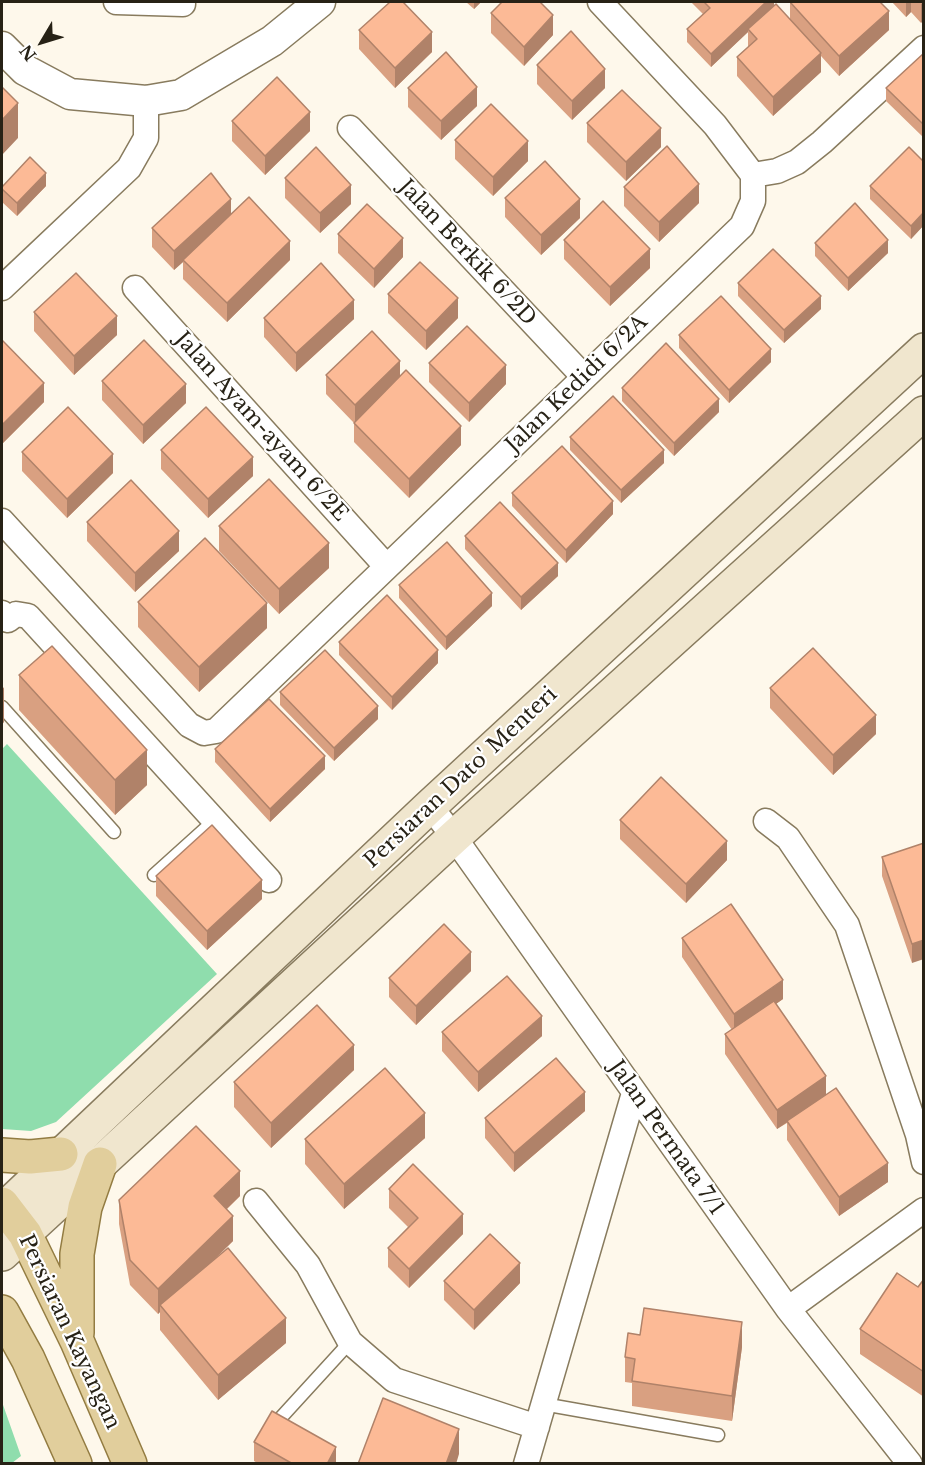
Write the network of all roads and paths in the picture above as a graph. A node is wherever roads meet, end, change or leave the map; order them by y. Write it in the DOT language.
graph roads {
  1 [pos="116,2"];
  2 [pos="184,2"];
  3 [pos="320,2"];
  4 [pos="601,2"];
  5 [pos="2,47"];
  6 [pos="924,48"];
  7 [pos="146,101"];
  8 [pos="350,128"];
  9 [pos="753,175"];
  10 [pos="5,279"];
  11 [pos="135,288"];
  12 [pos="924,350"];
  13 [pos="584,377"];
  14 [pos="924,413"];
  15 [pos="2,521"];
  16 [pos="386,566"];
  17 [pos="4,619"];
  18 [pos="2,707"];
  19 [pos="430,806"];
  20 [pos="214,820"];
  21 [pos="766,821"];
  22 [pos="114,832"];
  23 [pos="454,837"];
  24 [pos="154,875"];
  25 [pos="269,880"];
  26 [pos="634,1093"];
  27 [pos="61,1154"];
  28 [pos="2,1155"];
  29 [pos="924,1162"];
  30 [pos="100,1164"];
  31 [pos="256,1201"];
  32 [pos="3,1207"];
  33 [pos="924,1210"];
  34 [pos="13,1244"];
  35 [pos="788,1309"];
  36 [pos="2,1312"];
  37 [pos="77,1341"];
  38 [pos="350,1342"];
  39 [pos="543,1404"];
  40 [pos="276,1423"];
  41 [pos="537,1427"];
  42 [pos="718,1435"];
  43 [pos="75,1464"];
  44 [pos="130,1464"];
  45 [pos="526,1464"];
  46 [pos="910,1464"];
  1 -- 2 [label="street"];
  3 -- 7 [label="street"];
  4 -- 9 [label="street"];
  5 -- 7 [label="street"];
  6 -- 9 [label="street"];
  7 -- 10 [label="street"];
  8 -- 13 [label="street, Jalan Berkik 6/2D"];
  9 -- 13 [label="street, Jalan Kedidi 6/2A"];
  11 -- 16 [label="street, Jalan Ayam-ayam 6/2E"];
  12 -- 19 [label="main road, Persiaran Dato' Menteri"];
  13 -- 16 [label="street, Jalan Kedidi 6/2A"];
  14 -- 23 [label="main road, Persiaran Dato' Menteri"];
  15 -- 16 [label="street, Jalan Kedidi 6/2A"];
  17 -- 20 [label="street"];
  18 -- 22 [label="lane"];
  19 -- 23 [label="street, Jalan Permata 7/1"];
  19 -- 27 [label="main road, Persiaran Dato' Menteri"];
  20 -- 24 [label="lane"];
  20 -- 25 [label="street"];
  21 -- 29 [label="street"];
  23 -- 26 [label="street, Jalan Permata 7/1"];
  23 -- 30 [label="main road, Persiaran Dato' Menteri"];
  26 -- 35 [label="street, Jalan Permata 7/1"];
  26 -- 39 [label="street"];
  27 -- 28 [label="main road"];
  27 -- 32 [label="main road, Persiaran Dato' Menteri"];
  30 -- 34 [label="main road, Persiaran Dato' Menteri"];
  30 -- 37 [label="main road"];
  31 -- 38 [label="street"];
  32 -- 34 [label="main road, Persiaran Kayangan"];
  33 -- 35 [label="street"];
  34 -- 37 [label="main road, Persiaran Kayangan"];
  35 -- 46 [label="street, Jalan Permata 7/1"];
  36 -- 43 [label="main road"];
  37 -- 44 [label="main road, Persiaran Kayangan"];
  38 -- 40 [label="lane"];
  38 -- 41 [label="street"];
  39 -- 41 [label="street"];
  39 -- 42 [label="lane"];
  41 -- 45 [label="street"];
}
